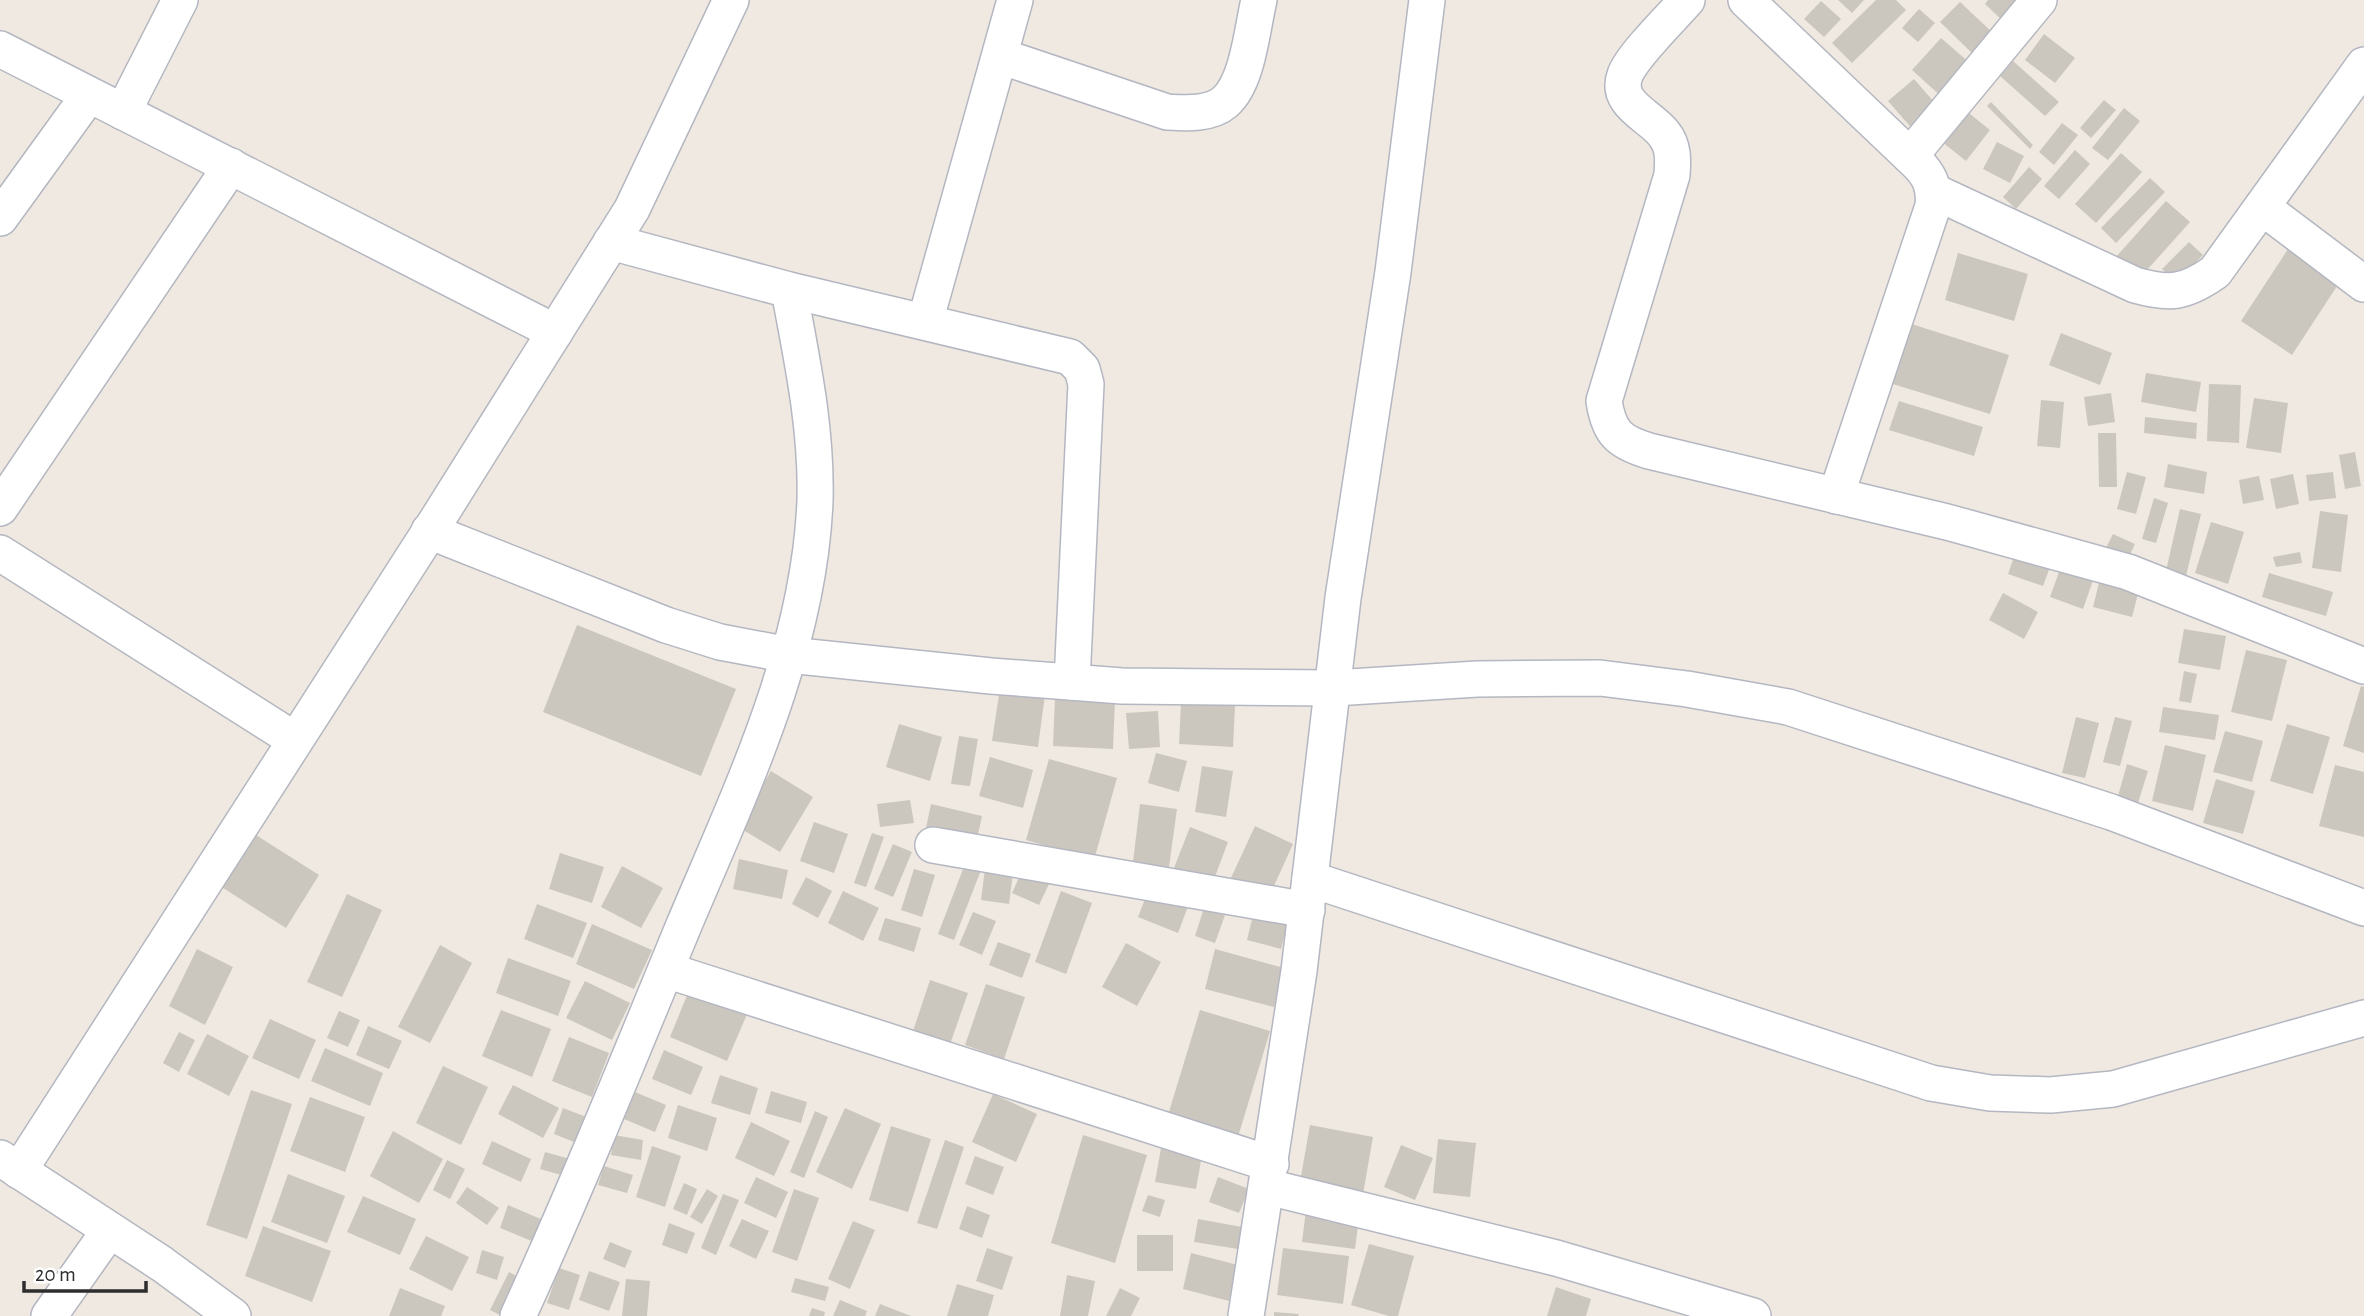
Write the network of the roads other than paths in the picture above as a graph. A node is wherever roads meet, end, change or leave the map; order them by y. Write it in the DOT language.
graph roads {
  1 [pos="180,0"];
  2 [pos="732,0"];
  3 [pos="1015,0"];
  4 [pos="1259,0"];
  5 [pos="1427,0"];
  6 [pos="1687,0"];
  7 [pos="1746,0"];
  8 [pos="2039,0"];
  9 [pos="0,49"];
  10 [pos="1000,56"];
  11 [pos="2364,65"];
  12 [pos="89,95"];
  13 [pos="122,112"];
  14 [pos="1910,156"];
  15 [pos="231,166"];
  16 [pos="1933,191"];
  17 [pos="2262,206"];
  18 [pos="0,218"];
  19 [pos="611,242"];
  20 [pos="2364,284"];
  21 [pos="789,290"];
  22 [pos="925,322"];
  23 [pos="555,332"];
  24 [pos="1836,496"];
  25 [pos="0,508"];
  26 [pos="429,531"];
  27 [pos="0,553"];
  28 [pos="789,655"];
  29 [pos="2364,666"];
  30 [pos="1072,682"];
  31 [pos="1334,688"];
  32 [pos="295,740"];
  33 [pos="933,845"];
  34 [pos="1308,894"];
  35 [pos="2364,908"];
  36 [pos="666,970"];
  37 [pos="2364,1018"];
  38 [pos="9,1165"];
  39 [pos="1269,1176"];
  40 [pos="108,1231"];
  41 [pos="49,1316"];
  42 [pos="233,1316"];
  43 [pos="518,1316"];
  44 [pos="1246,1316"];
  45 [pos="1752,1316"];
  1 -- 13 [label="street"];
  2 -- 19 [label="street"];
  3 -- 10 [label="street"];
  4 -- 10 [label="street"];
  5 -- 31 [label="street"];
  6 -- 24 [label="street"];
  7 -- 14 [label="street"];
  8 -- 14 [label="street"];
  9 -- 12 [label="street"];
  10 -- 22 [label="street"];
  11 -- 17 [label="street"];
  12 -- 13 [label="street"];
  12 -- 18 [label="street"];
  13 -- 15 [label="street"];
  14 -- 16 [label="street"];
  15 -- 23 [label="street"];
  15 -- 25 [label="street"];
  16 -- 17 [label="street"];
  16 -- 24 [label="street"];
  17 -- 20 [label="street"];
  19 -- 21 [label="street"];
  19 -- 23 [label="street"];
  21 -- 22 [label="street"];
  21 -- 28 [label="street"];
  22 -- 30 [label="street"];
  23 -- 26 [label="street"];
  24 -- 29 [label="street"];
  26 -- 28 [label="street"];
  26 -- 32 [label="street"];
  27 -- 32 [label="street"];
  28 -- 30 [label="street"];
  28 -- 36 [label="street"];
  30 -- 31 [label="street"];
  31 -- 34 [label="street"];
  31 -- 35 [label="street"];
  32 -- 38 [label="street"];
  33 -- 34 [label="street"];
  34 -- 37 [label="street"];
  34 -- 39 [label="street"];
  36 -- 39 [label="street"];
  36 -- 43 [label="street"];
  38 -- 40 [label="street"];
  39 -- 44 [label="street"];
  39 -- 45 [label="street"];
  40 -- 41 [label="street"];
  40 -- 42 [label="street"];
}
